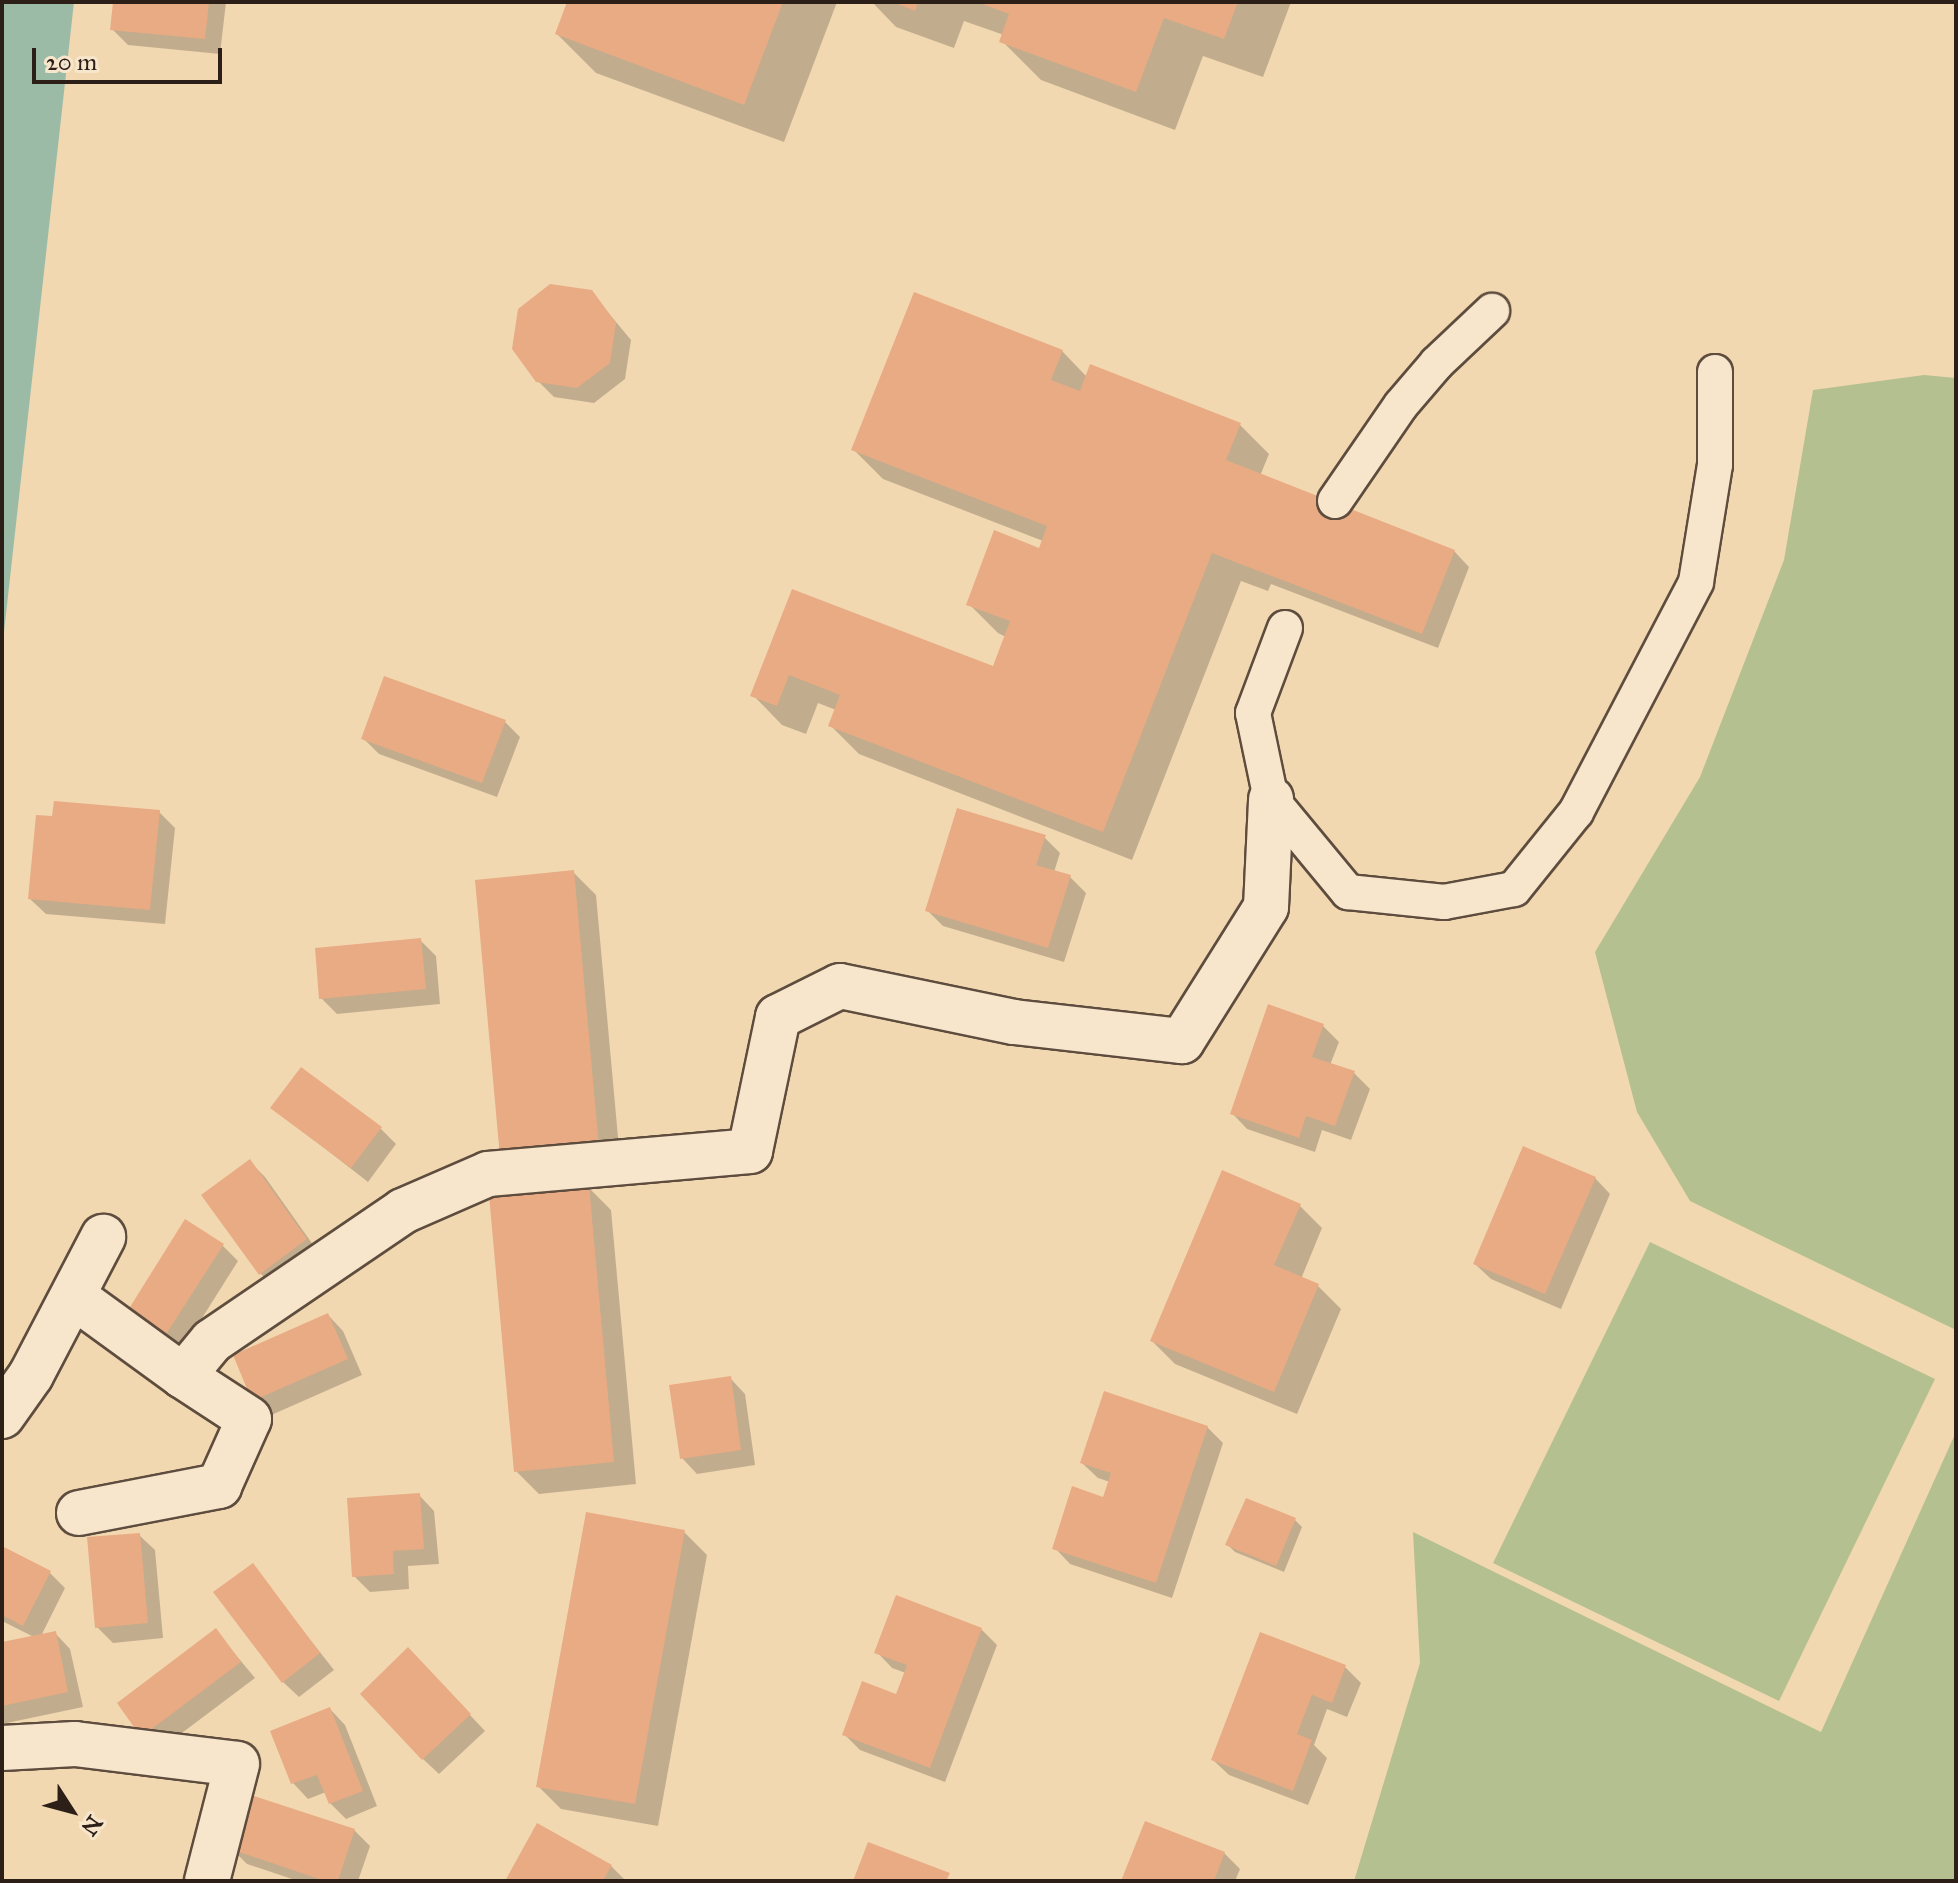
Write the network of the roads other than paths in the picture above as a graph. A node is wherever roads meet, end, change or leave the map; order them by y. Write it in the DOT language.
graph roads {
  1 [pos="1492,311"];
  2 [pos="1715,372"];
  3 [pos="1335,501"];
  4 [pos="1285,628"];
  5 [pos="1271,799"];
  6 [pos="103,1237"];
  7 [pos="73,1296"];
  8 [pos="183,1376"];
  9 [pos="2,1416"];
  10 [pos="79,1513"];
  11 [pos="2,1748"];
  12 [pos="207,1881"];
  1 -- 3 [label="lane"];
  2 -- 5 [label="lane"];
  4 -- 5 [label="lane"];
  5 -- 8 [label="street"];
  6 -- 7 [label="street"];
  7 -- 8 [label="street"];
  7 -- 9 [label="street"];
  8 -- 10 [label="street"];
  11 -- 12 [label="street"];
}
